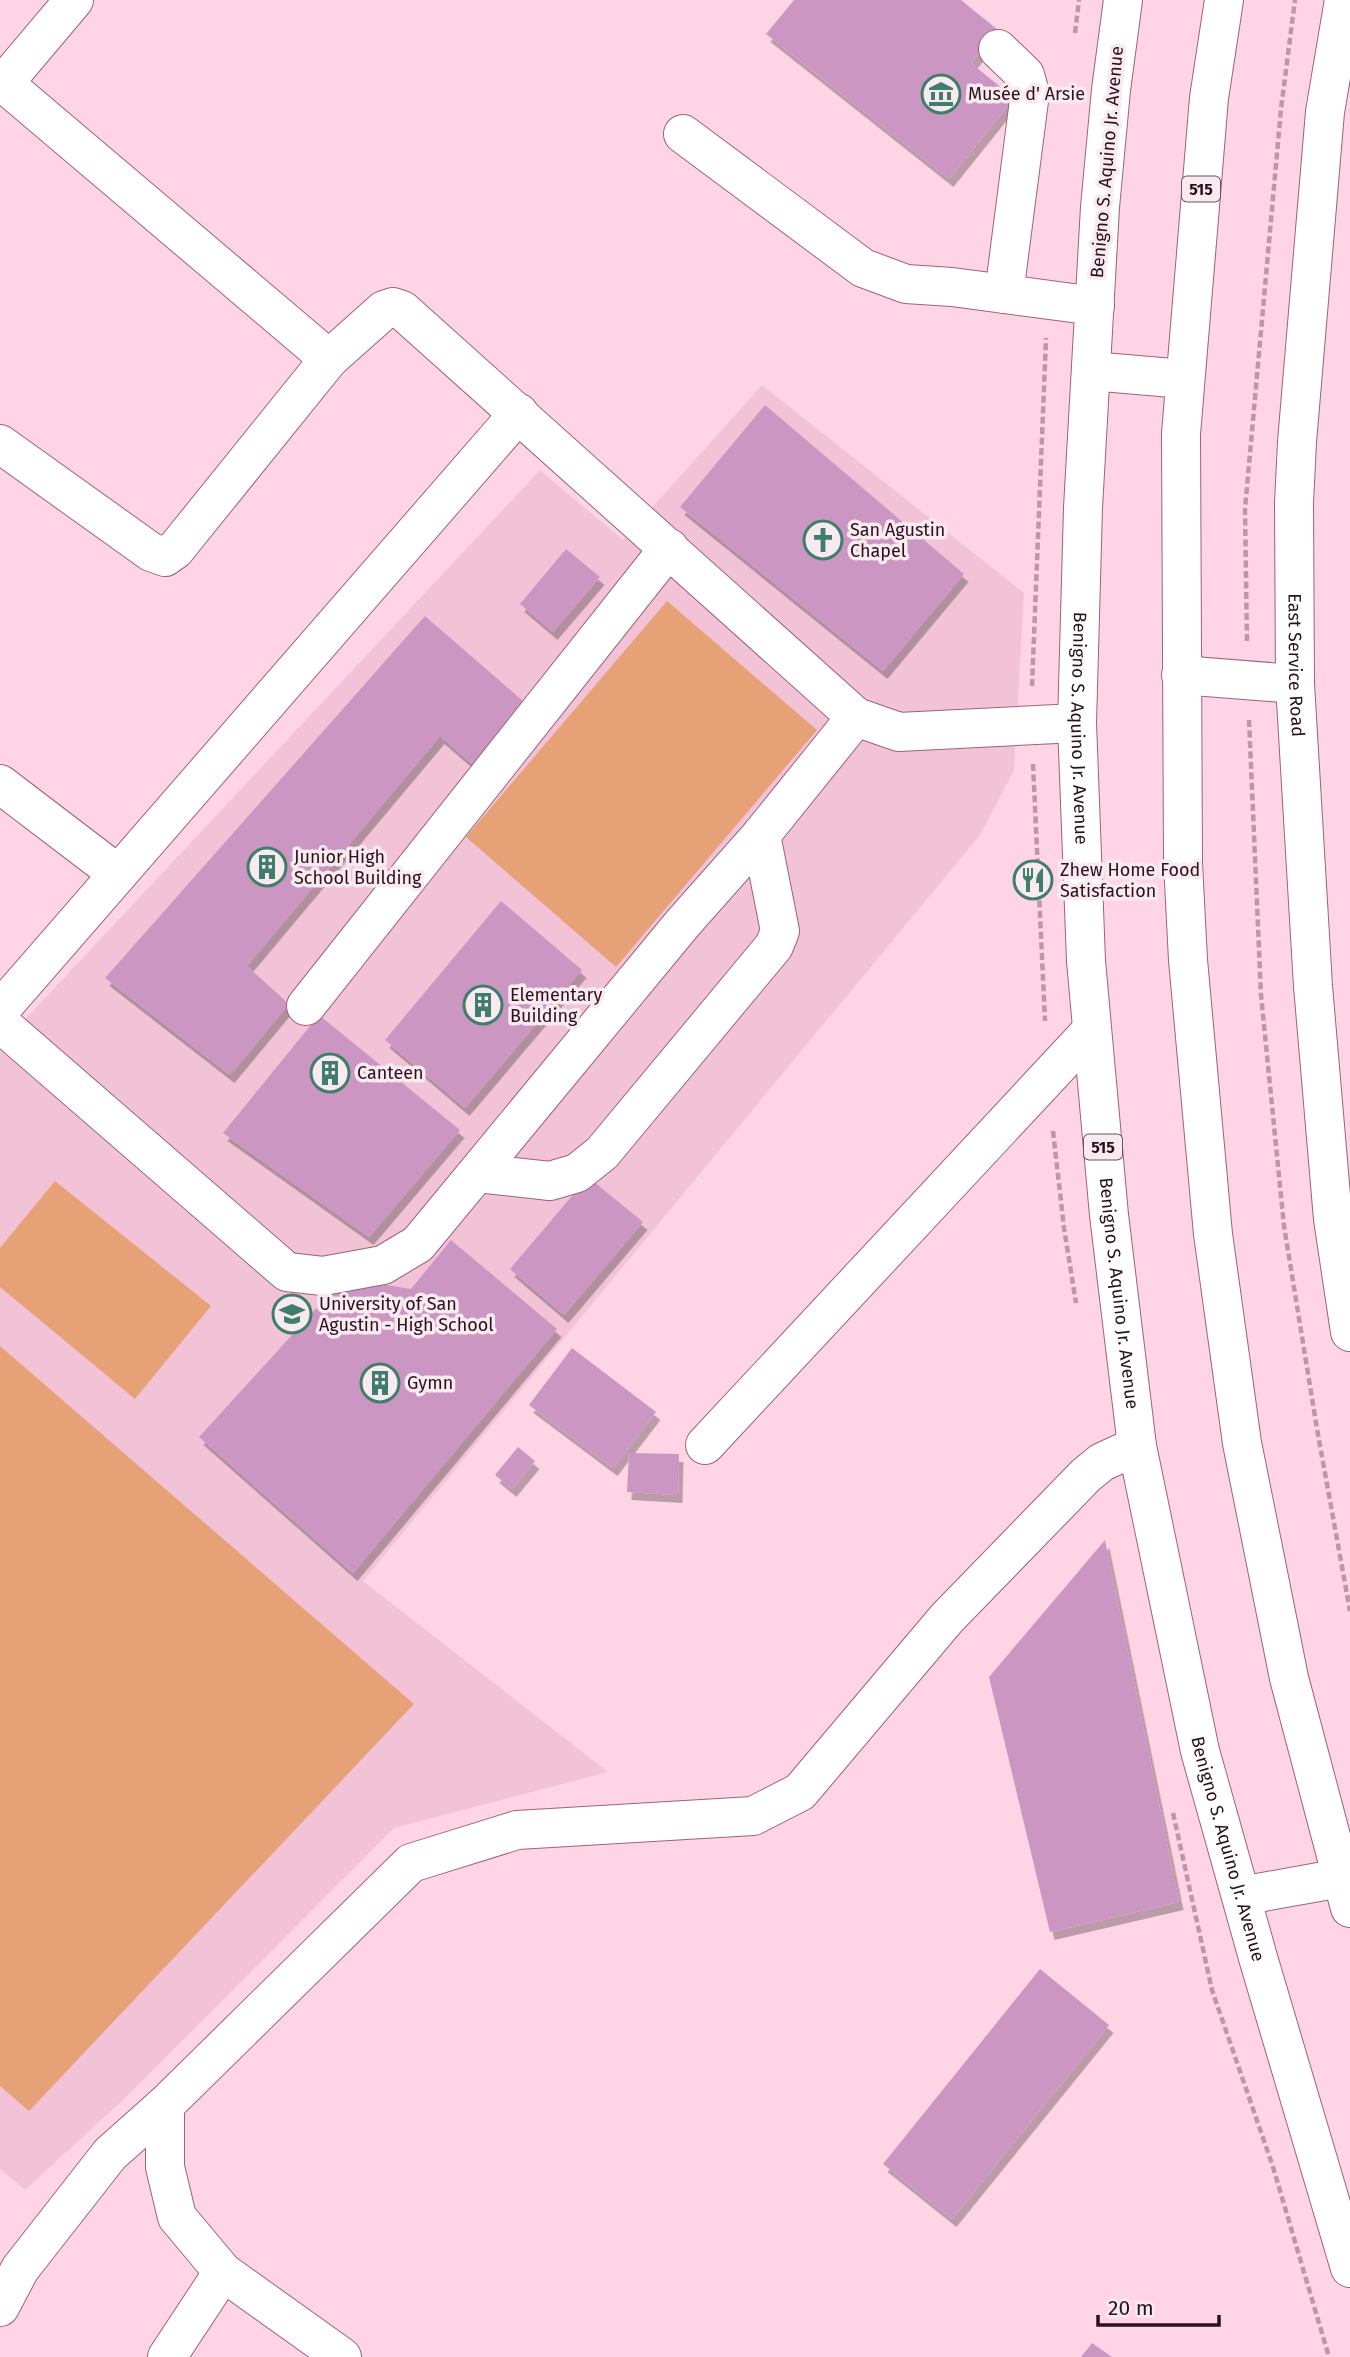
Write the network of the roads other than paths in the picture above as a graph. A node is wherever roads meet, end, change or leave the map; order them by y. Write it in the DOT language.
graph roads {
  1 [pos="74,0"];
  2 [pos="1123,0"];
  3 [pos="1224,0"];
  4 [pos="1344,0"];
  5 [pos="998,49"];
  6 [pos="2,82"];
  7 [pos="683,134"];
  8 [pos="1004,294"];
  9 [pos="1095,306"];
  10 [pos="329,359"];
  11 [pos="1091,372"];
  12 [pos="1184,379"];
  13 [pos="519,413"];
  14 [pos="0,444"];
  15 [pos="669,548"];
  16 [pos="1181,674"];
  17 [pos="1295,684"];
  18 [pos="856,717"];
  19 [pos="1077,723"];
  20 [pos="0,784"];
  21 [pos="761,835"];
  22 [pos="118,873"];
  23 [pos="306,1006"];
  24 [pos="0,1010"];
  25 [pos="0,1023"];
  26 [pos="1091,1031"];
  27 [pos="477,1173"];
  28 [pos="1342,1213"];
  29 [pos="1350,1332"];
  30 [pos="705,1445"];
  31 [pos="1137,1446"];
  32 [pos="1345,1893"];
  33 [pos="1241,1896"];
  34 [pos="165,2105"];
  35 [pos="1350,2268"];
  36 [pos="223,2272"];
  37 [pos="0,2307"];
  38 [pos="167,2357"];
  39 [pos="342,2357"];
  1 -- 6 [label="main road"];
  2 -- 9 [label="main road, Benigno S. Aquino Jr. Avenue / 515"];
  3 -- 12 [label="main road, 515"];
  4 -- 17 [label="main road, East Service Road"];
  5 -- 8 [label="main road"];
  6 -- 10 [label="main road"];
  7 -- 8 [label="main road"];
  8 -- 9 [label="main road"];
  9 -- 11 [label="main road, Benigno S. Aquino Jr. Avenue / 515"];
  10 -- 13 [label="main road"];
  10 -- 14 [label="main road"];
  11 -- 12 [label="main road"];
  11 -- 19 [label="main road, Benigno S. Aquino Jr. Avenue / 515"];
  12 -- 16 [label="main road, 515"];
  13 -- 15 [label="main road"];
  13 -- 22 [label="main road"];
  15 -- 18 [label="main road"];
  15 -- 23 [label="main road"];
  16 -- 17 [label="main road"];
  16 -- 32 [label="main road, 515"];
  17 -- 28 [label="main road, East Service Road"];
  18 -- 19 [label="main road"];
  18 -- 21 [label="main road"];
  19 -- 26 [label="main road, Benigno S. Aquino Jr. Avenue / 515"];
  20 -- 22 [label="main road"];
  21 -- 27 [label="main road"];
  21 -- 27 [label="main road"];
  22 -- 24 [label="main road"];
  25 -- 27 [label="main road"];
  26 -- 30 [label="main road"];
  26 -- 31 [label="main road, Benigno S. Aquino Jr. Avenue / 515"];
  28 -- 29 [label="main road, East Service Road"];
  31 -- 33 [label="main road, Benigno S. Aquino Jr. Avenue / 515"];
  31 -- 34 [label="main road"];
  32 -- 33 [label="main road"];
  33 -- 35 [label="main road, Benigno S. Aquino Jr. Avenue / 515"];
  34 -- 36 [label="main road"];
  34 -- 37 [label="main road"];
  36 -- 38 [label="main road"];
  36 -- 39 [label="main road"];
}
